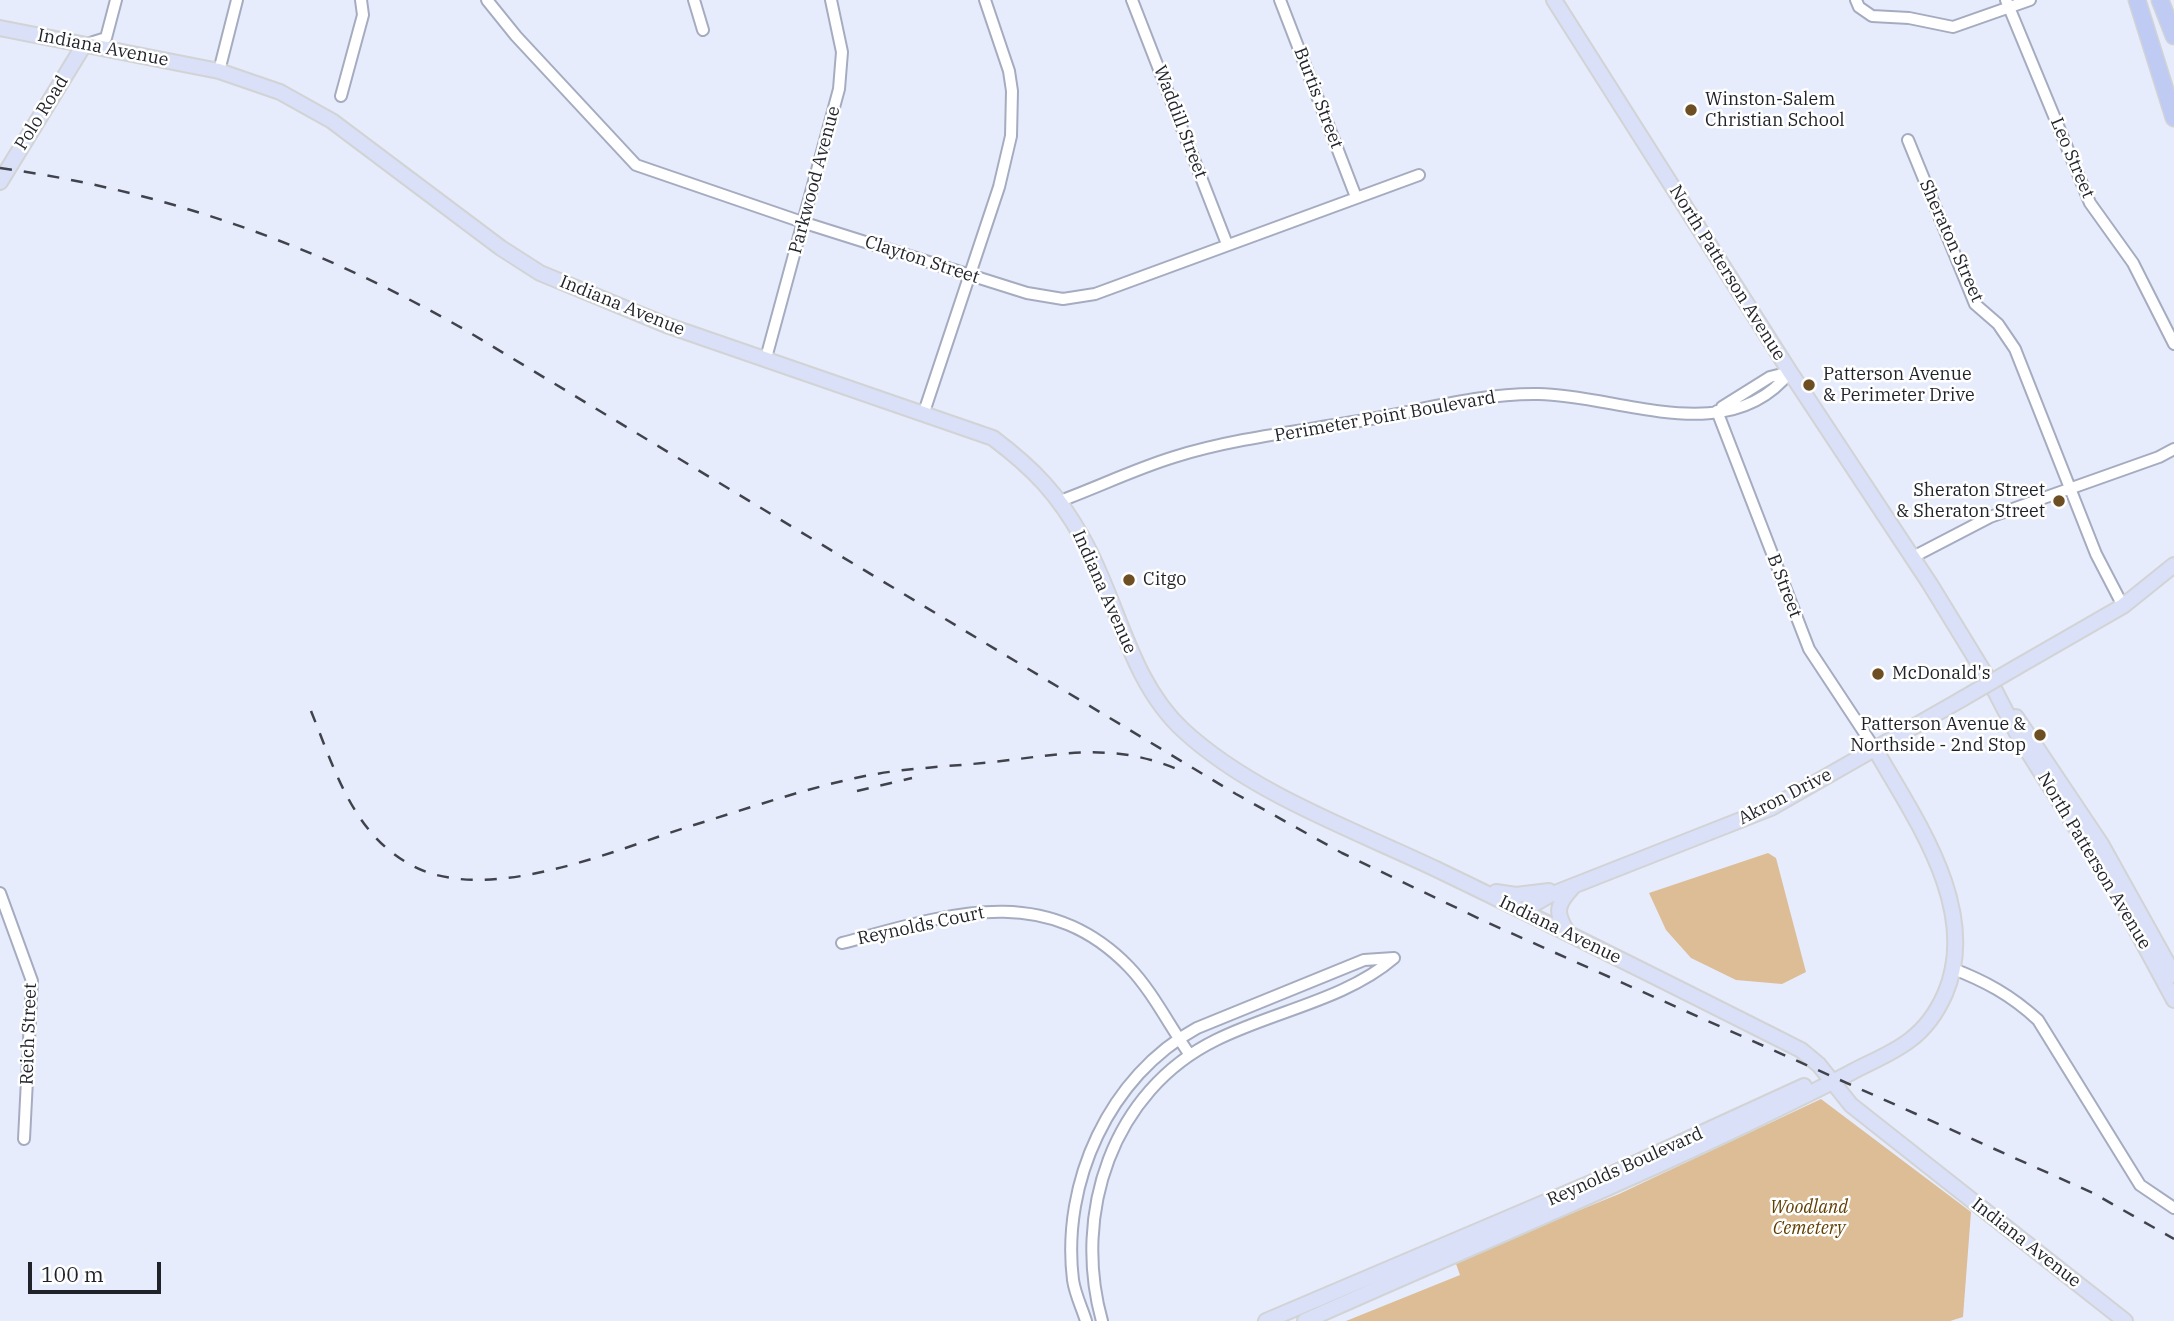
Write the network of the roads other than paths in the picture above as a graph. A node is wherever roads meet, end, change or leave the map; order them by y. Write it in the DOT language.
graph roads {
  1 [pos="116,0"];
  2 [pos="237,0"];
  3 [pos="361,0"];
  4 [pos="488,0"];
  5 [pos="694,0"];
  6 [pos="831,0"];
  7 [pos="985,0"];
  8 [pos="1132,0"];
  9 [pos="1280,0"];
  10 [pos="1554,0"];
  11 [pos="2030,0"];
  12 [pos="2139,0"];
  13 [pos="2163,0"];
  14 [pos="1857,3"];
  15 [pos="2008,5"];
  16 [pos="2174,17"];
  17 [pos="0,28"];
  18 [pos="703,30"];
  19 [pos="2174,36"];
  20 [pos="84,45"];
  21 [pos="219,71"];
  22 [pos="2174,86"];
  23 [pos="341,96"];
  24 [pos="2174,118"];
  25 [pos="1908,140"];
  26 [pos="1419,175"];
  27 [pos="0,183"];
  28 [pos="1356,197"];
  29 [pos="805,223"];
  30 [pos="1227,244"];
  31 [pos="968,275"];
  32 [pos="2174,345"];
  33 [pos="766,358"];
  34 [pos="1790,372"];
  35 [pos="1717,411"];
  36 [pos="924,412"];
  37 [pos="2174,449"];
  38 [pos="2071,489"];
  39 [pos="1060,501"];
  40 [pos="1913,557"];
  41 [pos="2174,565"];
  42 [pos="2123,606"];
  43 [pos="1993,687"];
  44 [pos="1875,749"];
  45 [pos="1468,885"];
  46 [pos="1569,887"];
  47 [pos="0,892"];
  48 [pos="1522,911"];
  49 [pos="1569,934"];
  50 [pos="842,943"];
  51 [pos="1951,968"];
  52 [pos="2174,975"];
  53 [pos="2174,1000"];
  54 [pos="1178,1038"];
  55 [pos="1190,1055"];
  56 [pos="1829,1079"];
  57 [pos="24,1139"];
  58 [pos="2174,1208"];
  59 [pos="1086,1321"];
  60 [pos="1102,1321"];
  61 [pos="1266,1321"];
  62 [pos="1305,1321"];
  63 [pos="2125,1321"];
  1 -- 20 [label="street"];
  2 -- 21 [label="street"];
  3 -- 23 [label="street"];
  4 -- 29 [label="street, Clayton Street"];
  5 -- 18 [label="street"];
  6 -- 29 [label="street, Parkwood Avenue"];
  7 -- 31 [label="street"];
  8 -- 30 [label="street, Waddill Street"];
  9 -- 28 [label="street, Burtis Street"];
  10 -- 34 [label="main road, North Patterson Avenue"];
  11 -- 15 [label="street"];
  12 -- 22 [label="highway"];
  12 -- 24 [label="highway"];
  13 -- 16 [label="highway"];
  13 -- 19 [label="highway"];
  14 -- 15 [label="street"];
  15 -- 32 [label="street, Leo Street"];
  17 -- 20 [label="main road, Indiana Avenue"];
  20 -- 21 [label="main road, Indiana Avenue"];
  20 -- 27 [label="main road, Polo Road"];
  21 -- 33 [label="main road, Indiana Avenue"];
  25 -- 38 [label="street, Sheraton Street"];
  26 -- 28 [label="street, Clayton Street"];
  28 -- 30 [label="street, Clayton Street"];
  29 -- 31 [label="street, Clayton Street"];
  29 -- 33 [label="street, Parkwood Avenue"];
  30 -- 31 [label="street, Clayton Street"];
  31 -- 36 [label="street"];
  33 -- 36 [label="main road, Indiana Avenue"];
  34 -- 35 [label="street, Perimeter Point Boulevard"];
  34 -- 40 [label="main road, North Patterson Avenue"];
  35 -- 39 [label="street, Perimeter Point Boulevard"];
  35 -- 44 [label="street, B Street"];
  36 -- 39 [label="main road, Indiana Avenue"];
  37 -- 38 [label="street"];
  38 -- 40 [label="street"];
  38 -- 42 [label="street, Sheraton Street"];
  39 -- 45 [label="main road, Indiana Avenue"];
  40 -- 43 [label="main road, North Patterson Avenue"];
  41 -- 42 [label="main road, Akron Drive"];
  42 -- 44 [label="main road, Akron Drive, bridge"];
  43 -- 52 [label="main road, North Patterson Avenue"];
  43 -- 53 [label="main road, North Patterson Avenue"];
  44 -- 46 [label="main road, Akron Drive"];
  44 -- 51 [label="main road, Reynolds Boulevard"];
  45 -- 46 [label="main road"];
  45 -- 48 [label="main road, Indiana Avenue"];
  46 -- 48 [label="main road, Akron Drive"];
  46 -- 49 [label="main road"];
  47 -- 57 [label="street, Reich Street"];
  48 -- 49 [label="main road, Indiana Avenue"];
  49 -- 56 [label="main road, Indiana Avenue"];
  50 -- 54 [label="street, Reynolds Court"];
  51 -- 56 [label="main road, Reynolds Boulevard"];
  51 -- 58 [label="street"];
  54 -- 55 [label="street, Reynolds Court"];
  54 -- 55 [label="street"];
  54 -- 59 [label="street"];
  55 -- 60 [label="street"];
  56 -- 61 [label="main road, Reynolds Boulevard"];
  56 -- 62 [label="main road, Reynolds Boulevard"];
  56 -- 63 [label="main road, Indiana Avenue"];
}
